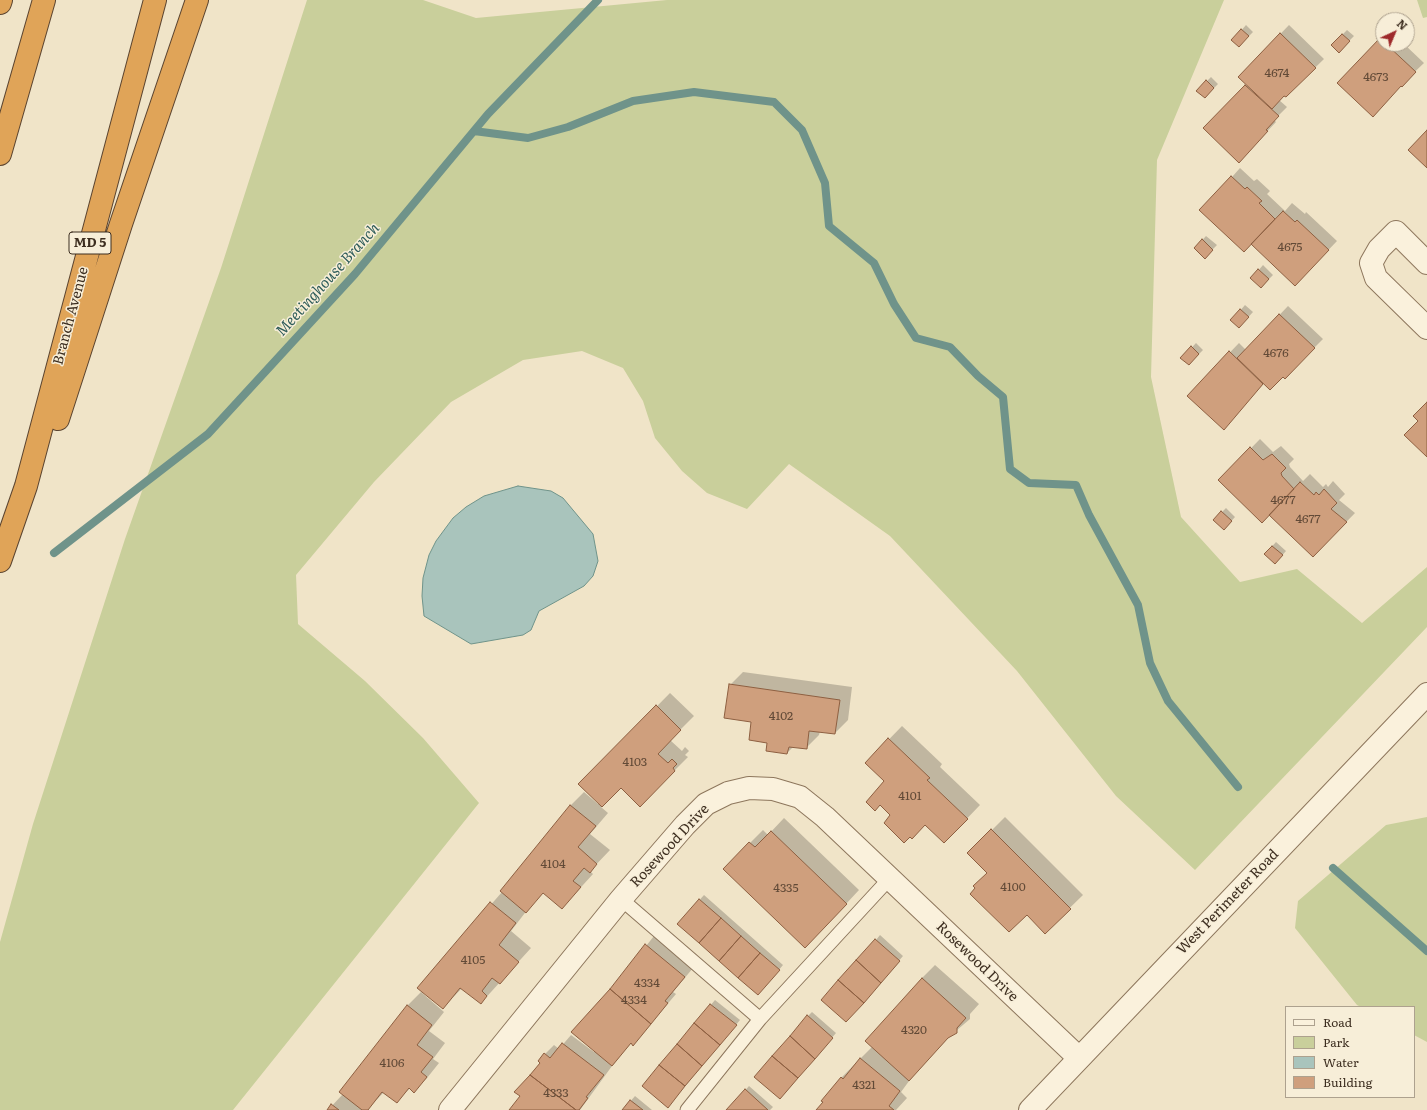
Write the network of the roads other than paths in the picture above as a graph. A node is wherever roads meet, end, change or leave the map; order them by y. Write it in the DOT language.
graph roads {
  1 [pos="44,0"];
  2 [pos="155,0"];
  3 [pos="197,0"];
  4 [pos="0,154"];
  5 [pos="1427,263"];
  6 [pos="1425,323"];
  7 [pos="26,486"];
  8 [pos="0,561"];
  9 [pos="1427,694"];
  10 [pos="890,878"];
  11 [pos="621,899"];
  12 [pos="760,1019"];
  13 [pos="1079,1058"];
  14 [pos="450,1110"];
  15 [pos="687,1110"];
  16 [pos="1030,1110"];
  1 -- 4 [label="highway"];
  2 -- 7 [label="highway, Branch Avenue / MD 5"];
  3 -- 7 [label="highway"];
  5 -- 6 [label="street"];
  7 -- 8 [label="highway, Branch Avenue / MD 5"];
  9 -- 13 [label="street, West Perimeter Road"];
  10 -- 11 [label="street, Rosewood Drive"];
  10 -- 12 [label="lane"];
  10 -- 13 [label="street, Rosewood Drive"];
  11 -- 12 [label="lane"];
  11 -- 14 [label="street, Rosewood Drive"];
  12 -- 15 [label="lane"];
  13 -- 16 [label="street, West Perimeter Road"];
}
